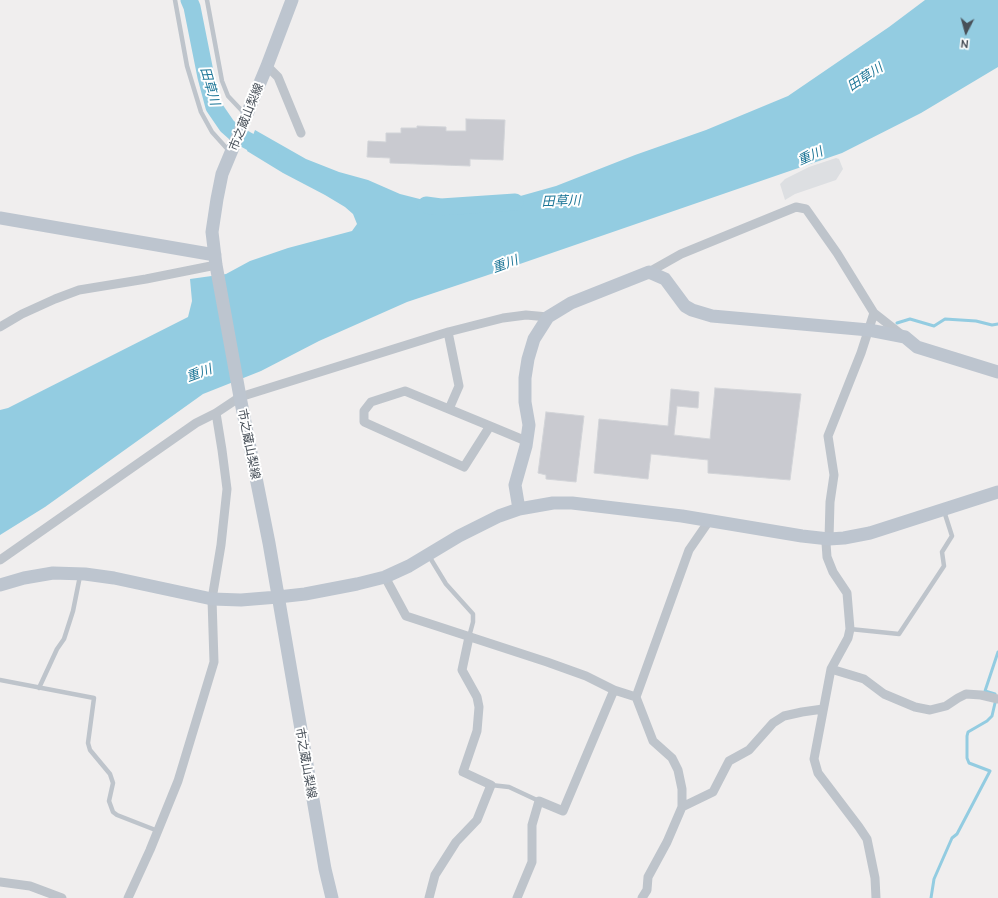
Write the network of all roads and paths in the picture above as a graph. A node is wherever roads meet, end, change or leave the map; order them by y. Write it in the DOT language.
graph roads {
  1 [pos="175,0"];
  2 [pos="207,0"];
  3 [pos="292,0"];
  4 [pos="267,66"];
  5 [pos="246,117"];
  6 [pos="301,134"];
  7 [pos="232,151"];
  8 [pos="0,218"];
  9 [pos="216,263"];
  10 [pos="649,272"];
  11 [pos="874,313"];
  12 [pos="548,317"];
  13 [pos="0,327"];
  14 [pos="869,330"];
  15 [pos="448,332"];
  16 [pos="905,337"];
  17 [pos="998,372"];
  18 [pos="240,394"];
  19 [pos="449,409"];
  20 [pos="216,413"];
  21 [pos="490,426"];
  22 [pos="526,441"];
  23 [pos="998,492"];
  24 [pos="519,509"];
  25 [pos="944,510"];
  26 [pos="709,521"];
  27 [pos="828,539"];
  28 [pos="428,554"];
  29 [pos="0,560"];
  30 [pos="80,574"];
  31 [pos="384,577"];
  32 [pos="0,586"];
  33 [pos="278,597"];
  34 [pos="212,599"];
  35 [pos="850,629"];
  36 [pos="469,637"];
  37 [pos="831,669"];
  38 [pos="0,680"];
  39 [pos="39,688"];
  40 [pos="614,690"];
  41 [pos="636,697"];
  42 [pos="998,699"];
  43 [pos="824,709"];
  44 [pos="491,785"];
  45 [pos="539,802"];
  46 [pos="682,807"];
  47 [pos="158,831"];
  48 [pos="0,882"];
  49 [pos="62,898"];
  50 [pos="128,898"];
  51 [pos="332,898"];
  52 [pos="429,898"];
  53 [pos="517,898"];
  54 [pos="642,898"];
  55 [pos="876,898"];
  1 -- 7 [label="lane"];
  2 -- 5 [label="lane"];
  3 -- 4 [label="street, 市之蔵山梨線"];
  4 -- 5 [label="street, 市之蔵山梨線"];
  4 -- 6 [label="street"];
  5 -- 7 [label="street, 市之蔵山梨線"];
  7 -- 9 [label="street, 市之蔵山梨線"];
  8 -- 9 [label="street"];
  9 -- 13 [label="street"];
  9 -- 18 [label="street, 市之蔵山梨線"];
  10 -- 11 [label="street"];
  10 -- 12 [label="street"];
  10 -- 14 [label="street"];
  11 -- 14 [label="street"];
  11 -- 16 [label="street"];
  12 -- 15 [label="street"];
  12 -- 22 [label="street"];
  14 -- 16 [label="street"];
  14 -- 27 [label="street"];
  15 -- 18 [label="street"];
  15 -- 19 [label="street"];
  16 -- 17 [label="street"];
  18 -- 20 [label="street"];
  18 -- 33 [label="street, 市之蔵山梨線"];
  19 -- 21 [label="street"];
  19 -- 21 [label="street"];
  20 -- 29 [label="street"];
  20 -- 34 [label="street"];
  21 -- 22 [label="street"];
  22 -- 24 [label="street"];
  23 -- 25 [label="street"];
  24 -- 26 [label="street"];
  24 -- 28 [label="street"];
  25 -- 27 [label="street"];
  25 -- 35 [label="lane"];
  26 -- 27 [label="street"];
  26 -- 41 [label="street"];
  27 -- 35 [label="street"];
  28 -- 31 [label="street"];
  28 -- 36 [label="lane"];
  30 -- 32 [label="street"];
  30 -- 34 [label="street"];
  30 -- 39 [label="lane"];
  31 -- 33 [label="street"];
  31 -- 36 [label="street"];
  33 -- 34 [label="street"];
  33 -- 51 [label="street, 市之蔵山梨線"];
  34 -- 47 [label="street"];
  35 -- 37 [label="street"];
  36 -- 40 [label="street"];
  36 -- 44 [label="street"];
  37 -- 42 [label="street"];
  37 -- 43 [label="street"];
  38 -- 39 [label="lane"];
  39 -- 47 [label="lane"];
  40 -- 41 [label="street"];
  40 -- 45 [label="street"];
  41 -- 46 [label="street"];
  43 -- 46 [label="street"];
  43 -- 55 [label="street"];
  44 -- 45 [label="lane"];
  44 -- 52 [label="street"];
  45 -- 53 [label="street"];
  46 -- 54 [label="street"];
  47 -- 50 [label="street"];
  48 -- 49 [label="street"];
}
